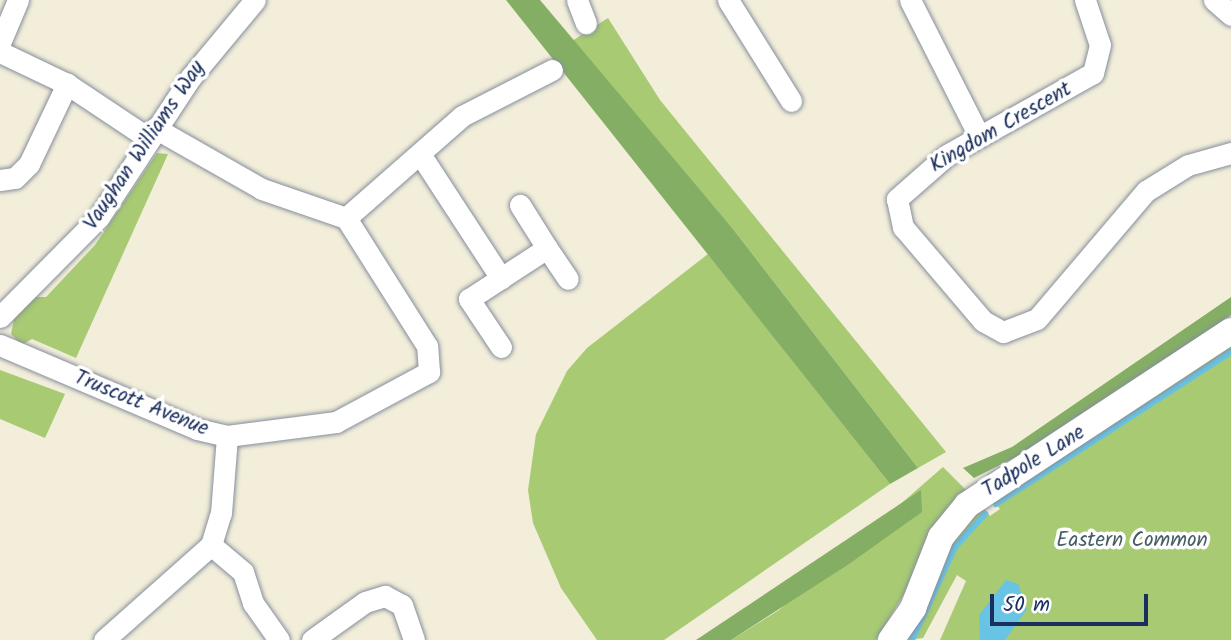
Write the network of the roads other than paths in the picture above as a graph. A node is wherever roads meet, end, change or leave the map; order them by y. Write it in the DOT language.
graph roads {
  1 [pos="18,0"];
  2 [pos="255,0"];
  3 [pos="577,0"];
  4 [pos="728,0"];
  5 [pos="910,0"];
  6 [pos="1085,0"];
  7 [pos="1214,0"];
  8 [pos="1231,15"];
  9 [pos="586,23"];
  10 [pos="0,43"];
  11 [pos="0,52"];
  12 [pos="552,70"];
  13 [pos="67,84"];
  14 [pos="791,101"];
  15 [pos="152,133"];
  16 [pos="979,136"];
  17 [pos="1231,153"];
  18 [pos="422,157"];
  19 [pos="0,180"];
  20 [pos="520,205"];
  21 [pos="346,218"];
  22 [pos="547,248"];
  23 [pos="501,278"];
  24 [pos="568,279"];
  25 [pos="0,317"];
  26 [pos="1231,331"];
  27 [pos="0,345"];
  28 [pos="501,347"];
  29 [pos="227,436"];
  30 [pos="211,545"];
  31 [pos="104,640"];
  32 [pos="279,640"];
  33 [pos="312,640"];
  34 [pos="414,640"];
  35 [pos="891,640"];
  1 -- 10 [label="street"];
  2 -- 15 [label="street, Vaughan Williams Way"];
  3 -- 9 [label="street"];
  4 -- 14 [label="street"];
  5 -- 16 [label="street"];
  6 -- 16 [label="street, Kingdom Crescent"];
  7 -- 8 [label="street"];
  11 -- 13 [label="street"];
  12 -- 18 [label="street"];
  13 -- 15 [label="street"];
  13 -- 19 [label="street"];
  15 -- 21 [label="street"];
  15 -- 25 [label="street, Vaughan Williams Way"];
  16 -- 17 [label="street, Kingdom Crescent"];
  18 -- 21 [label="street"];
  18 -- 23 [label="street"];
  20 -- 22 [label="street"];
  21 -- 29 [label="street, Truscott Avenue"];
  22 -- 23 [label="street"];
  22 -- 24 [label="street"];
  23 -- 28 [label="street"];
  26 -- 35 [label="street, Tadpole Lane"];
  27 -- 29 [label="street, Truscott Avenue"];
  29 -- 30 [label="street"];
  30 -- 31 [label="street"];
  30 -- 32 [label="street"];
  33 -- 34 [label="street"];
}
